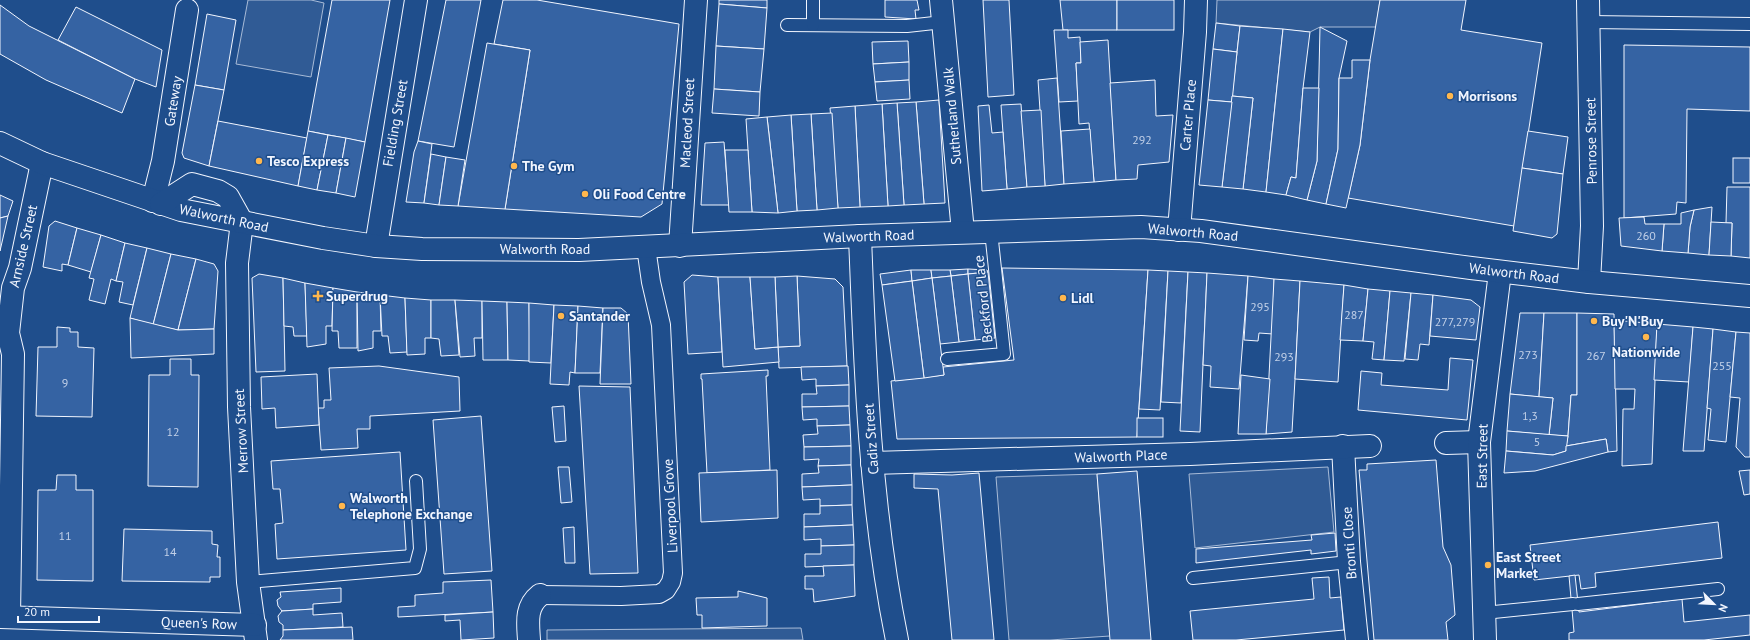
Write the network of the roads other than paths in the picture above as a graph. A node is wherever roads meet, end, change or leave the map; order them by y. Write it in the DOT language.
graph roads {
  1 [pos="416,0"];
  2 [pos="696,0"];
  3 [pos="813,0"];
  4 [pos="941,0"];
  5 [pos="1196,0"];
  6 [pos="1588,0"];
  7 [pos="187,5"];
  8 [pos="943,22"];
  9 [pos="1589,22"];
  10 [pos="1750,24"];
  11 [pos="787,25"];
  12 [pos="813,25"];
  13 [pos="0,143"];
  14 [pos="42,163"];
  15 [pos="157,203"];
  16 [pos="242,222"];
  17 [pos="1179,230"];
  18 [pos="991,231"];
  19 [pos="963,232"];
  20 [pos="860,236"];
  21 [pos="376,246"];
  22 [pos="680,246"];
  23 [pos="646,247"];
  24 [pos="1500,272"];
  25 [pos="1589,282"];
  26 [pos="1750,296"];
  27 [pos="947,359"];
  28 [pos="5,439"];
  29 [pos="1479,442"];
  30 [pos="1446,443"];
  31 [pos="1344,446"];
  32 [pos="1370,446"];
  33 [pos="872,462"];
  34 [pos="416,481"];
  35 [pos="1349,562"];
  36 [pos="1193,578"];
  37 [pos="248,582"];
  38 [pos="1718,588"];
  39 [pos="540,595"];
  40 [pos="1484,614"];
  41 [pos="4,617"];
  42 [pos="255,632"];
  43 [pos="529,640"];
  44 [pos="897,640"];
  45 [pos="1357,640"];
  46 [pos="1485,640"];
  1 -- 21 [label="street, Fielding Street"];
  2 -- 22 [label="street, Macleod Street"];
  3 -- 12 [label="lane"];
  4 -- 8 [label="street, Sutherland Walk"];
  5 -- 17 [label="street, Carter Place"];
  6 -- 9 [label="street, Penrose Street"];
  7 -- 15 [label="street, Gateway"];
  8 -- 12 [label="lane"];
  8 -- 19 [label="street, Sutherland Walk"];
  9 -- 10 [label="lane"];
  9 -- 25 [label="street, Penrose Street"];
  11 -- 12 [label="lane"];
  13 -- 14 [label="street, Walworth Road"];
  14 -- 15 [label="street, Walworth Road"];
  14 -- 28 [label="street, Arnside Street"];
  15 -- 16 [label="street, Walworth Road"];
  16 -- 21 [label="street, Walworth Road"];
  16 -- 37 [label="street, Merrow Street"];
  17 -- 18 [label="street, Walworth Road"];
  17 -- 24 [label="street, Walworth Road"];
  18 -- 19 [label="street, Walworth Road"];
  18 -- 27 [label="lane, Beckford Place"];
  19 -- 20 [label="street, Walworth Road"];
  20 -- 22 [label="street, Walworth Road"];
  20 -- 33 [label="street, Cadiz Street"];
  21 -- 23 [label="street, Walworth Road"];
  22 -- 23 [label="street, Walworth Road"];
  23 -- 39 [label="street, Liverpool Grove"];
  24 -- 25 [label="street, Walworth Road"];
  24 -- 29 [label="street, East Street"];
  25 -- 26 [label="street, Walworth Road"];
  28 -- 41 [label="street, Arnside Street"];
  29 -- 30 [label="street"];
  29 -- 40 [label="street, East Street"];
  31 -- 32 [label="street, Walworth Place"];
  31 -- 33 [label="street, Walworth Place"];
  31 -- 35 [label="street, Bronti Close"];
  33 -- 44 [label="street, Cadiz Street"];
  34 -- 37 [label="lane"];
  35 -- 36 [label="lane"];
  35 -- 45 [label="street, Bronti Close"];
  37 -- 42 [label="street, Merrow Street"];
  38 -- 40 [label="lane"];
  39 -- 43 [label="street, Liverpool Grove"];
  40 -- 46 [label="street, East Street"];
  41 -- 42 [label="street, Queen's Row"];
}
